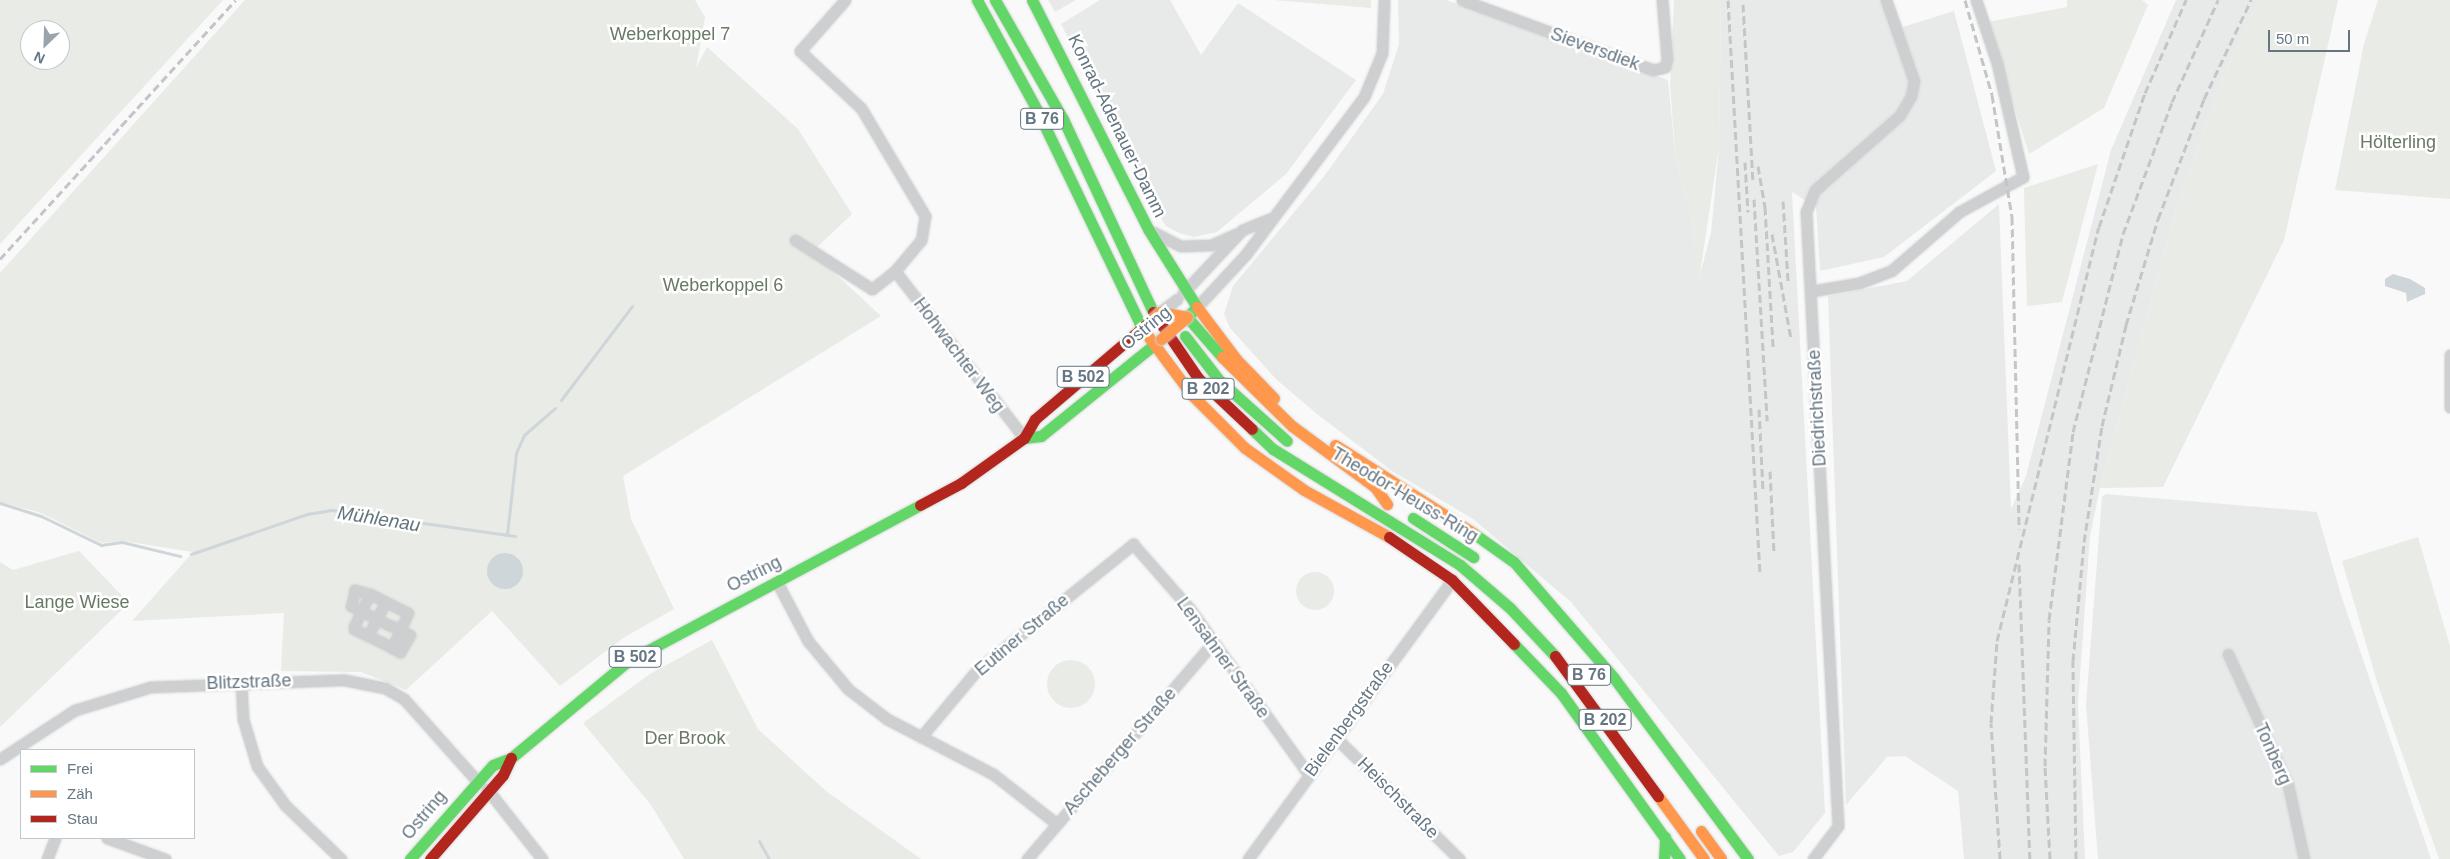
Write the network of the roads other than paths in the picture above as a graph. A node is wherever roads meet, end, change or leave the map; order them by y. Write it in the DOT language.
graph roads {
  1 [pos="845,0"];
  2 [pos="976,0"];
  3 [pos="995,0"];
  4 [pos="1032,0"];
  5 [pos="1384,0"];
  6 [pos="1462,0"];
  7 [pos="1662,0"];
  8 [pos="1886,0"];
  9 [pos="1976,0"];
  10 [pos="1063,91"];
  11 [pos="1106,179"];
  12 [pos="1269,219"];
  13 [pos="1148,229"];
  14 [pos="1240,232"];
  15 [pos="1118,239"];
  16 [pos="796,240"];
  17 [pos="1169,267"];
  18 [pos="895,271"];
  19 [pos="1812,291"];
  20 [pos="1160,293"];
  21 [pos="1181,295"];
  22 [pos="1197,308"];
  23 [pos="1160,312"];
  24 [pos="1187,317"];
  25 [pos="1146,324"];
  26 [pos="1157,342"];
  27 [pos="2450,355"];
  28 [pos="1247,386"];
  29 [pos="1284,407"];
  30 [pos="2450,407"];
  31 [pos="1024,438"];
  32 [pos="1387,504"];
  33 [pos="1133,544"];
  34 [pos="1420,554"];
  35 [pos="1482,563"];
  36 [pos="1452,580"];
  37 [pos="777,582"];
  38 [pos="1485,585"];
  39 [pos="385,602"];
  40 [pos="361,611"];
  41 [pos="377,619"];
  42 [pos="397,629"];
  43 [pos="368,636"];
  44 [pos="1213,643"];
  45 [pos="389,646"];
  46 [pos="2228,654"];
  47 [pos="241,682"];
  48 [pos="921,737"];
  49 [pos="1336,738"];
  50 [pos="511,758"];
  51 [pos="0,759"];
  52 [pos="1309,775"];
  53 [pos="477,780"];
  54 [pos="487,789"];
  55 [pos="1692,818"];
  56 [pos="1058,824"];
  57 [pos="1665,837"];
  58 [pos="55,839"];
  59 [pos="110,839"];
  60 [pos="1813,858"];
  61 [pos="47,859"];
  62 [pos="164,859"];
  63 [pos="340,859"];
  64 [pos="410,859"];
  65 [pos="430,859"];
  66 [pos="542,859"];
  67 [pos="1027,859"];
  68 [pos="1248,859"];
  69 [pos="1459,859"];
  70 [pos="1664,859"];
  71 [pos="1680,859"];
  72 [pos="1704,859"];
  73 [pos="1721,859"];
  74 [pos="1748,859"];
  75 [pos="2304,859"];
  1 -- 18 [label="street"];
  2 -- 25 [label="main road, B 76"];
  3 -- 15 [label="main road, B 76"];
  4 -- 13 [label="main road, Konrad-Adenauer-Damm"];
  5 -- 12 [label="street, Ostring"];
  6 -- 7 [label="street, Sieversdiek"];
  8 -- 19 [label="street, Diedrichstraße"];
  9 -- 19 [label="street"];
  10 -- 11 [label="main road, Konrad-Adenauer-Damm / B 76"];
  12 -- 14 [label="street, Ostring"];
  12 -- 22 [label="street, Ostring"];
  13 -- 14 [label="street, Ostring"];
  13 -- 17 [label="main road, Konrad-Adenauer-Damm"];
  14 -- 21 [label="street, Ostring"];
  15 -- 38 [label="main road, Theodor-Heuss-Ring / B 202"];
  16 -- 18 [label="street"];
  17 -- 21 [label="main road, Theodor-Heuss-Ring"];
  18 -- 31 [label="street, Hohwachter Weg"];
  19 -- 60 [label="street, Diedrichstraße"];
  20 -- 32 [label="main road, Theodor-Heuss-Ring"];
  21 -- 22 [label="main road, Theodor-Heuss-Ring"];
  21 -- 23 [label="street, Ostring, bridge"];
  22 -- 24 [label="main road, Ostring"];
  22 -- 29 [label="main road, Theodor-Heuss-Ring"];
  23 -- 24 [label="main road, bridge"];
  23 -- 25 [label="main road, Ostring / B 502, bridge"];
  24 -- 26 [label="main road, Ostring / B 502, bridge"];
  24 -- 28 [label="main road"];
  25 -- 26 [label="main road, B 76"];
  25 -- 31 [label="main road, Ostring / B 502"];
  26 -- 31 [label="main road, Ostring / B 502"];
  26 -- 34 [label="main road"];
  27 -- 30 [label="street"];
  28 -- 29 [label="main road"];
  28 -- 32 [label="main road"];
  29 -- 74 [label="main road, Theodor-Heuss-Ring"];
  31 -- 37 [label="main road, Ostring / B 502"];
  32 -- 35 [label="main road, Theodor-Heuss-Ring"];
  33 -- 44 [label="street, Lensahner Straße"];
  33 -- 48 [label="street, Eutiner Straße"];
  34 -- 36 [label="main road"];
  34 -- 38 [label="main road"];
  36 -- 49 [label="street, Bielenbergstraße"];
  36 -- 57 [label="main road"];
  37 -- 48 [label="street"];
  37 -- 50 [label="main road, Ostring / B 502"];
  38 -- 72 [label="main road, Theodor-Heuss-Ring / B 202"];
  39 -- 40 [label="street"];
  39 -- 41 [label="street"];
  39 -- 42 [label="street"];
  40 -- 41 [label="street"];
  40 -- 43 [label="street"];
  41 -- 42 [label="street"];
  41 -- 43 [label="street"];
  42 -- 45 [label="street"];
  42 -- 45 [label="street"];
  43 -- 45 [label="street"];
  44 -- 52 [label="street, Lensahner Straße"];
  44 -- 56 [label="street, Ascheberger Straße"];
  46 -- 75 [label="street, Tonberg"];
  47 -- 51 [label="street, Blitzstraße"];
  47 -- 53 [label="street, Blitzstraße"];
  47 -- 63 [label="street"];
  48 -- 56 [label="street"];
  49 -- 52 [label="street, Bielenbergstraße"];
  49 -- 69 [label="street, Heischstraße"];
  50 -- 53 [label="main road, Ostring / B 502"];
  50 -- 54 [label="main road, Ostring / B 502"];
  52 -- 68 [label="street, Bielenbergstraße"];
  53 -- 64 [label="main road, Ostring / B 502"];
  54 -- 65 [label="main road, Ostring / B 502"];
  54 -- 66 [label="street"];
  55 -- 73 [label="main road"];
  56 -- 67 [label="street, Ascheberger Straße"];
  57 -- 70 [label="main road"];
  57 -- 71 [label="main road"];
  58 -- 61 [label="street"];
  59 -- 62 [label="street"];
}
